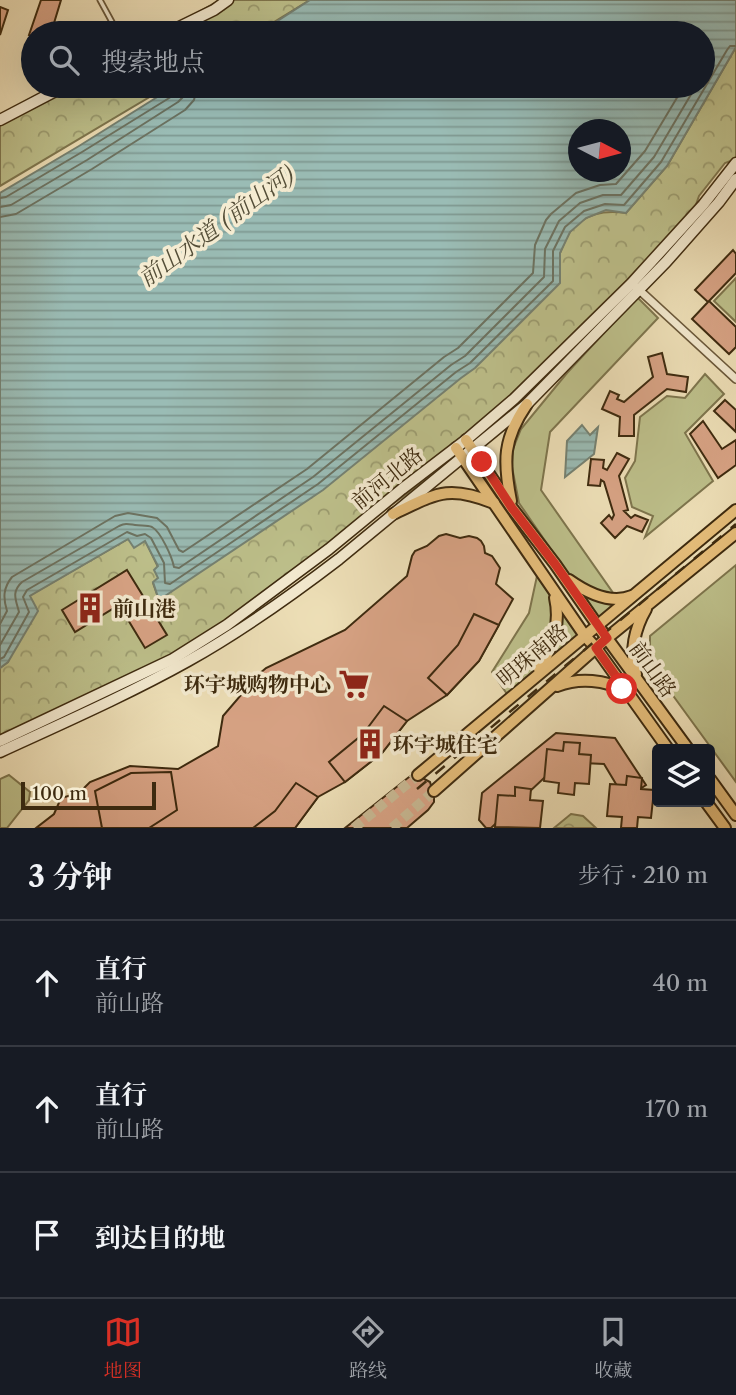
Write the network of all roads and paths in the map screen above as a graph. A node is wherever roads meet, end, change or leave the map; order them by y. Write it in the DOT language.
graph roads {
  1 [pos="100,0"];
  2 [pos="228,0"];
  3 [pos="111,21"];
  4 [pos="192,21"];
  5 [pos="42,98"];
  6 [pos="0,120"];
  7 [pos="736,163"];
  8 [pos="736,179"];
  9 [pos="635,287"];
  10 [pos="736,379"];
  11 [pos="527,404"];
  12 [pos="469,444"];
  13 [pos="459,452"];
  14 [pos="494,503"];
  15 [pos="512,508"];
  16 [pos="736,510"];
  17 [pos="393,514"];
  18 [pos="736,533"];
  19 [pos="562,575"];
  20 [pos="550,586"];
  21 [pos="637,593"];
  22 [pos="651,602"];
  23 [pos="598,626"];
  24 [pos="585,636"];
  25 [pos="607,638"];
  26 [pos="596,648"];
  27 [pos="529,682"];
  28 [pos="640,683"];
  29 [pos="548,690"];
  30 [pos="627,692"];
  31 [pos="0,741"];
  32 [pos="664,744"];
  33 [pos="684,744"];
  34 [pos="0,752"];
  35 [pos="418,775"];
  36 [pos="715,786"];
  37 [pos="434,791"];
  38 [pos="710,807"];
  39 [pos="736,815"];
  40 [pos="725,828"];
  1 -- 3 [label="lane"];
  2 -- 4 [label="main road"];
  5 -- 6 [label="main road"];
  7 -- 9 [label="main road, 前河北路"];
  8 -- 9 [label="main road, 前河北路"];
  9 -- 10 [label="street"];
  9 -- 11 [label="main road, 前河北路"];
  9 -- 12 [label="main road, 前河北路"];
  11 -- 12 [label="main road, 前河北路"];
  11 -- 15 [label="main road"];
  12 -- 13 [label="main road, 前河北路"];
  12 -- 15 [label="main road, 前山路"];
  13 -- 14 [label="main road, 前山路"];
  13 -- 17 [label="main road, 前河北路"];
  13 -- 31 [label="main road, 前河北路"];
  14 -- 17 [label="main road"];
  14 -- 20 [label="main road, 前山路"];
  15 -- 19 [label="main road, 前山路"];
  16 -- 21 [label="main road, 明珠南路"];
  17 -- 34 [label="main road, 前河北路"];
  18 -- 22 [label="main road, 明珠南路"];
  19 -- 21 [label="main road"];
  19 -- 23 [label="main road, 前山路"];
  20 -- 24 [label="main road, 前山路"];
  20 -- 27 [label="main road"];
  21 -- 23 [label="main road, 明珠南路"];
  22 -- 25 [label="main road, 明珠南路"];
  22 -- 28 [label="main road"];
  23 -- 24 [label="main road, 明珠南路"];
  23 -- 25 [label="main road, 前山路"];
  24 -- 26 [label="main road, 前山路"];
  24 -- 27 [label="main road, 明珠南路"];
  25 -- 26 [label="main road, 明珠南路"];
  25 -- 28 [label="main road, 前山路"];
  26 -- 29 [label="main road, 明珠南路"];
  26 -- 30 [label="main road, 前山路"];
  27 -- 35 [label="main road, 明珠南路"];
  28 -- 33 [label="main road, 前山路"];
  29 -- 30 [label="main road"];
  29 -- 37 [label="main road, 明珠南路"];
  30 -- 32 [label="main road, 前山路"];
  36 -- 39 [label="main road"];
  38 -- 40 [label="main road"];
}
